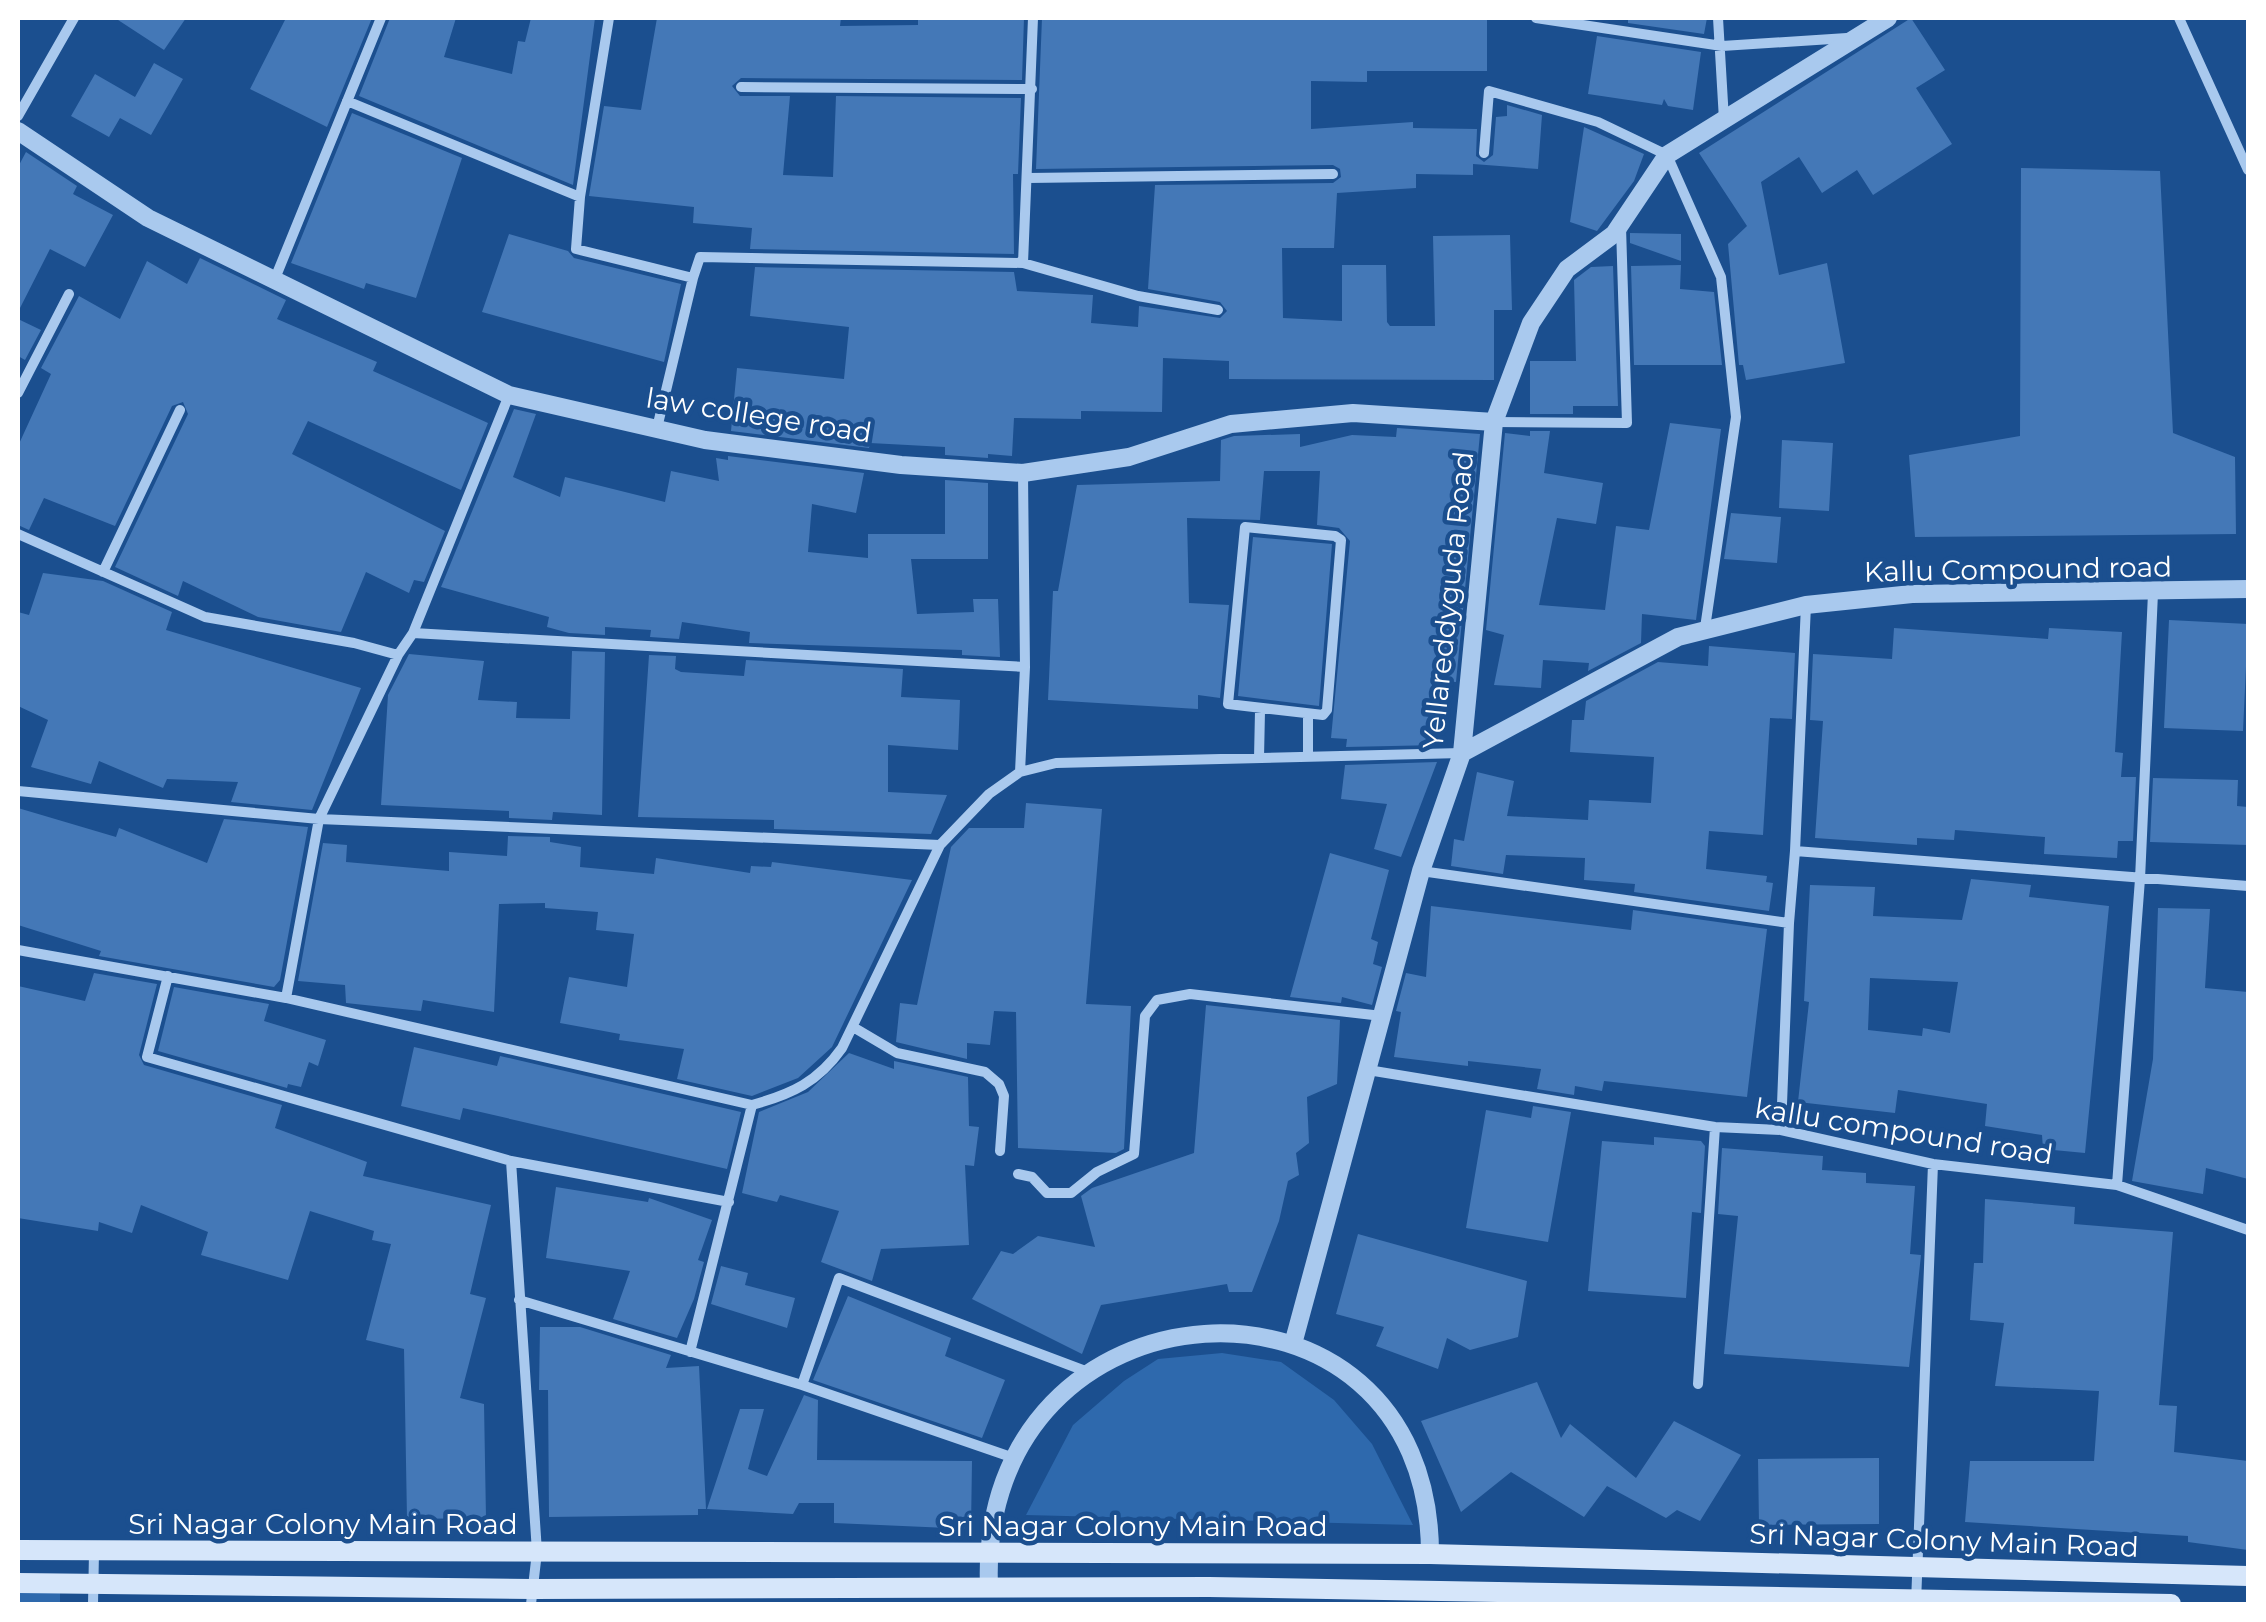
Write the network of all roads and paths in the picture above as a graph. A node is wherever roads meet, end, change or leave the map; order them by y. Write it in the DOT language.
graph roads {
  1 [pos="74,18"];
  2 [pos="380,18"];
  3 [pos="609,18"];
  4 [pos="1034,18"];
  5 [pos="1536,18"];
  6 [pos="1718,18"];
  7 [pos="1888,18"];
  8 [pos="2179,18"];
  9 [pos="1861,37"];
  10 [pos="1722,46"];
  11 [pos="741,88"];
  12 [pos="1032,89"];
  13 [pos="347,100"];
  14 [pos="18,116"];
  15 [pos="1724,121"];
  16 [pos="18,131"];
  17 [pos="1484,154"];
  18 [pos="1667,156"];
  19 [pos="2248,170"];
  20 [pos="1333,174"];
  21 [pos="1028,178"];
  22 [pos="580,196"];
  23 [pos="1621,224"];
  24 [pos="1023,262"];
  25 [pos="693,278"];
  26 [pos="274,281"];
  27 [pos="68,294"];
  28 [pos="1218,310"];
  29 [pos="18,392"];
  30 [pos="508,395"];
  31 [pos="180,410"];
  32 [pos="1494,422"];
  33 [pos="656,428"];
  34 [pos="1023,474"];
  35 [pos="18,534"];
  36 [pos="103,572"];
  37 [pos="2248,589"];
  38 [pos="2153,593"];
  39 [pos="1806,605"];
  40 [pos="1705,628"];
  41 [pos="413,633"];
  42 [pos="398,656"];
  43 [pos="1025,667"];
  44 [pos="1260,711"];
  45 [pos="1308,714"];
  46 [pos="1462,753"];
  47 [pos="1308,757"];
  48 [pos="1259,758"];
  49 [pos="1020,772"];
  50 [pos="18,791"];
  51 [pos="319,819"];
  52 [pos="940,845"];
  53 [pos="1796,851"];
  54 [pos="1420,871"];
  55 [pos="2140,879"];
  56 [pos="2248,886"];
  57 [pos="1789,922"];
  58 [pos="18,950"];
  59 [pos="168,976"];
  60 [pos="286,998"];
  61 [pos="1382,1016"];
  62 [pos="853,1027"];
  63 [pos="1368,1070"];
  64 [pos="752,1105"];
  65 [pos="1714,1127"];
  66 [pos="1781,1130"];
  67 [pos="1000,1151"];
  68 [pos="512,1161"];
  69 [pos="1932,1164"];
  70 [pos="1018,1174"];
  71 [pos="2116,1185"];
  72 [pos="729,1202"];
  73 [pos="2248,1230"];
  74 [pos="519,1300"];
  75 [pos="1293,1344"];
  76 [pos="690,1352"];
  77 [pos="1088,1372"];
  78 [pos="1698,1384"];
  79 [pos="802,1386"];
  80 [pos="1010,1457"];
  81 [pos="18,1550"];
  82 [pos="94,1552"];
  83 [pos="537,1552"];
  84 [pos="988,1553"];
  85 [pos="1430,1554"];
  86 [pos="1915,1566"];
  87 [pos="2248,1576"];
  88 [pos="18,1584"];
  89 [pos="989,1588"];
  90 [pos="93,1594"];
  91 [pos="1209,1596"];
  92 [pos="531,1597"];
  93 [pos="1578,1599"];
  94 [pos="1916,1604"];
  95 [pos="2172,1604"];
  1 -- 14 [label="street"];
  2 -- 13 [label="street"];
  3 -- 22 [label="street"];
  4 -- 12 [label="street"];
  5 -- 10 [label="street"];
  6 -- 10 [label="street"];
  7 -- 9 [label="street, Yellareddyguda Road"];
  8 -- 19 [label="street"];
  9 -- 10 [label="street"];
  9 -- 15 [label="street, Yellareddyguda Road"];
  10 -- 15 [label="street"];
  11 -- 12 [label="street"];
  12 -- 21 [label="street"];
  13 -- 22 [label="street"];
  13 -- 26 [label="street"];
  15 -- 18 [label="street, Yellareddyguda Road"];
  16 -- 26 [label="street, law college road"];
  17 -- 18 [label="street"];
  18 -- 23 [label="street, Yellareddyguda Road"];
  18 -- 40 [label="street"];
  20 -- 21 [label="street"];
  21 -- 24 [label="street"];
  22 -- 25 [label="street"];
  23 -- 32 [label="street, Yellareddyguda Road"];
  23 -- 32 [label="street"];
  24 -- 25 [label="street"];
  24 -- 28 [label="street"];
  25 -- 33 [label="street"];
  26 -- 30 [label="street, law college road"];
  27 -- 29 [label="street"];
  30 -- 33 [label="street, law college road"];
  30 -- 41 [label="street"];
  31 -- 36 [label="street"];
  32 -- 34 [label="street, law college road"];
  32 -- 46 [label="street, Yellareddyguda Road"];
  33 -- 34 [label="street, law college road"];
  34 -- 43 [label="street"];
  35 -- 36 [label="street"];
  36 -- 42 [label="street"];
  37 -- 38 [label="street, Kallu Compound road"];
  38 -- 39 [label="street, Kallu Compound road"];
  38 -- 55 [label="street"];
  39 -- 40 [label="street, Kallu Compound road"];
  39 -- 53 [label="street"];
  40 -- 46 [label="street, Kallu Compound road"];
  41 -- 42 [label="street"];
  41 -- 43 [label="street"];
  42 -- 51 [label="street"];
  43 -- 49 [label="street"];
  44 -- 45 [label="street"];
  44 -- 45 [label="street"];
  44 -- 48 [label="street"];
  45 -- 47 [label="street"];
  46 -- 47 [label="street"];
  46 -- 54 [label="street, Yellareddyguda Road"];
  47 -- 48 [label="street"];
  48 -- 49 [label="street"];
  49 -- 52 [label="street"];
  50 -- 51 [label="street"];
  51 -- 52 [label="street"];
  51 -- 60 [label="street"];
  52 -- 62 [label="street"];
  53 -- 55 [label="street"];
  53 -- 57 [label="street"];
  54 -- 57 [label="street"];
  54 -- 61 [label="street, Yellareddyguda Road"];
  55 -- 56 [label="street"];
  55 -- 71 [label="street"];
  57 -- 66 [label="street"];
  58 -- 59 [label="street"];
  59 -- 60 [label="street"];
  59 -- 68 [label="street"];
  60 -- 64 [label="street"];
  61 -- 63 [label="street, Yellareddyguda Road"];
  61 -- 70 [label="street"];
  62 -- 64 [label="street"];
  62 -- 67 [label="street"];
  63 -- 65 [label="street, kallu compound road"];
  63 -- 75 [label="street, Yellareddyguda Road"];
  64 -- 72 [label="street"];
  65 -- 66 [label="street, kallu compound road"];
  65 -- 78 [label="street"];
  66 -- 69 [label="street, kallu compound road"];
  68 -- 72 [label="street"];
  68 -- 74 [label="street"];
  69 -- 71 [label="street, kallu compound road"];
  69 -- 86 [label="street"];
  71 -- 73 [label="street, kallu compound road"];
  72 -- 76 [label="street"];
  74 -- 76 [label="street"];
  74 -- 83 [label="street"];
  75 -- 77 [label="street"];
  75 -- 85 [label="street"];
  76 -- 79 [label="street"];
  77 -- 79 [label="street"];
  77 -- 80 [label="street"];
  79 -- 80 [label="street"];
  80 -- 84 [label="street"];
  81 -- 82 [label="main road, Sri Nagar Colony Main Road"];
  82 -- 83 [label="main road, Sri Nagar Colony Main Road"];
  82 -- 90 [label="street"];
  83 -- 84 [label="main road, Sri Nagar Colony Main Road"];
  83 -- 92 [label="street"];
  84 -- 85 [label="main road, Sri Nagar Colony Main Road"];
  84 -- 89 [label="street"];
  85 -- 86 [label="main road, Sri Nagar Colony Main Road"];
  86 -- 87 [label="main road, Sri Nagar Colony Main Road"];
  86 -- 94 [label="street"];
  88 -- 90 [label="main road, Sri Nagar Colony Main Road"];
  89 -- 91 [label="main road, Sri Nagar Colony Main Road"];
  89 -- 92 [label="main road, Sri Nagar Colony Main Road"];
  90 -- 92 [label="main road, Sri Nagar Colony Main Road"];
  91 -- 93 [label="main road, Sri Nagar Colony Main Road"];
  93 -- 94 [label="main road, Sri Nagar Colony Main Road"];
  94 -- 95 [label="main road, Sri Nagar Colony Main Road"];
}
